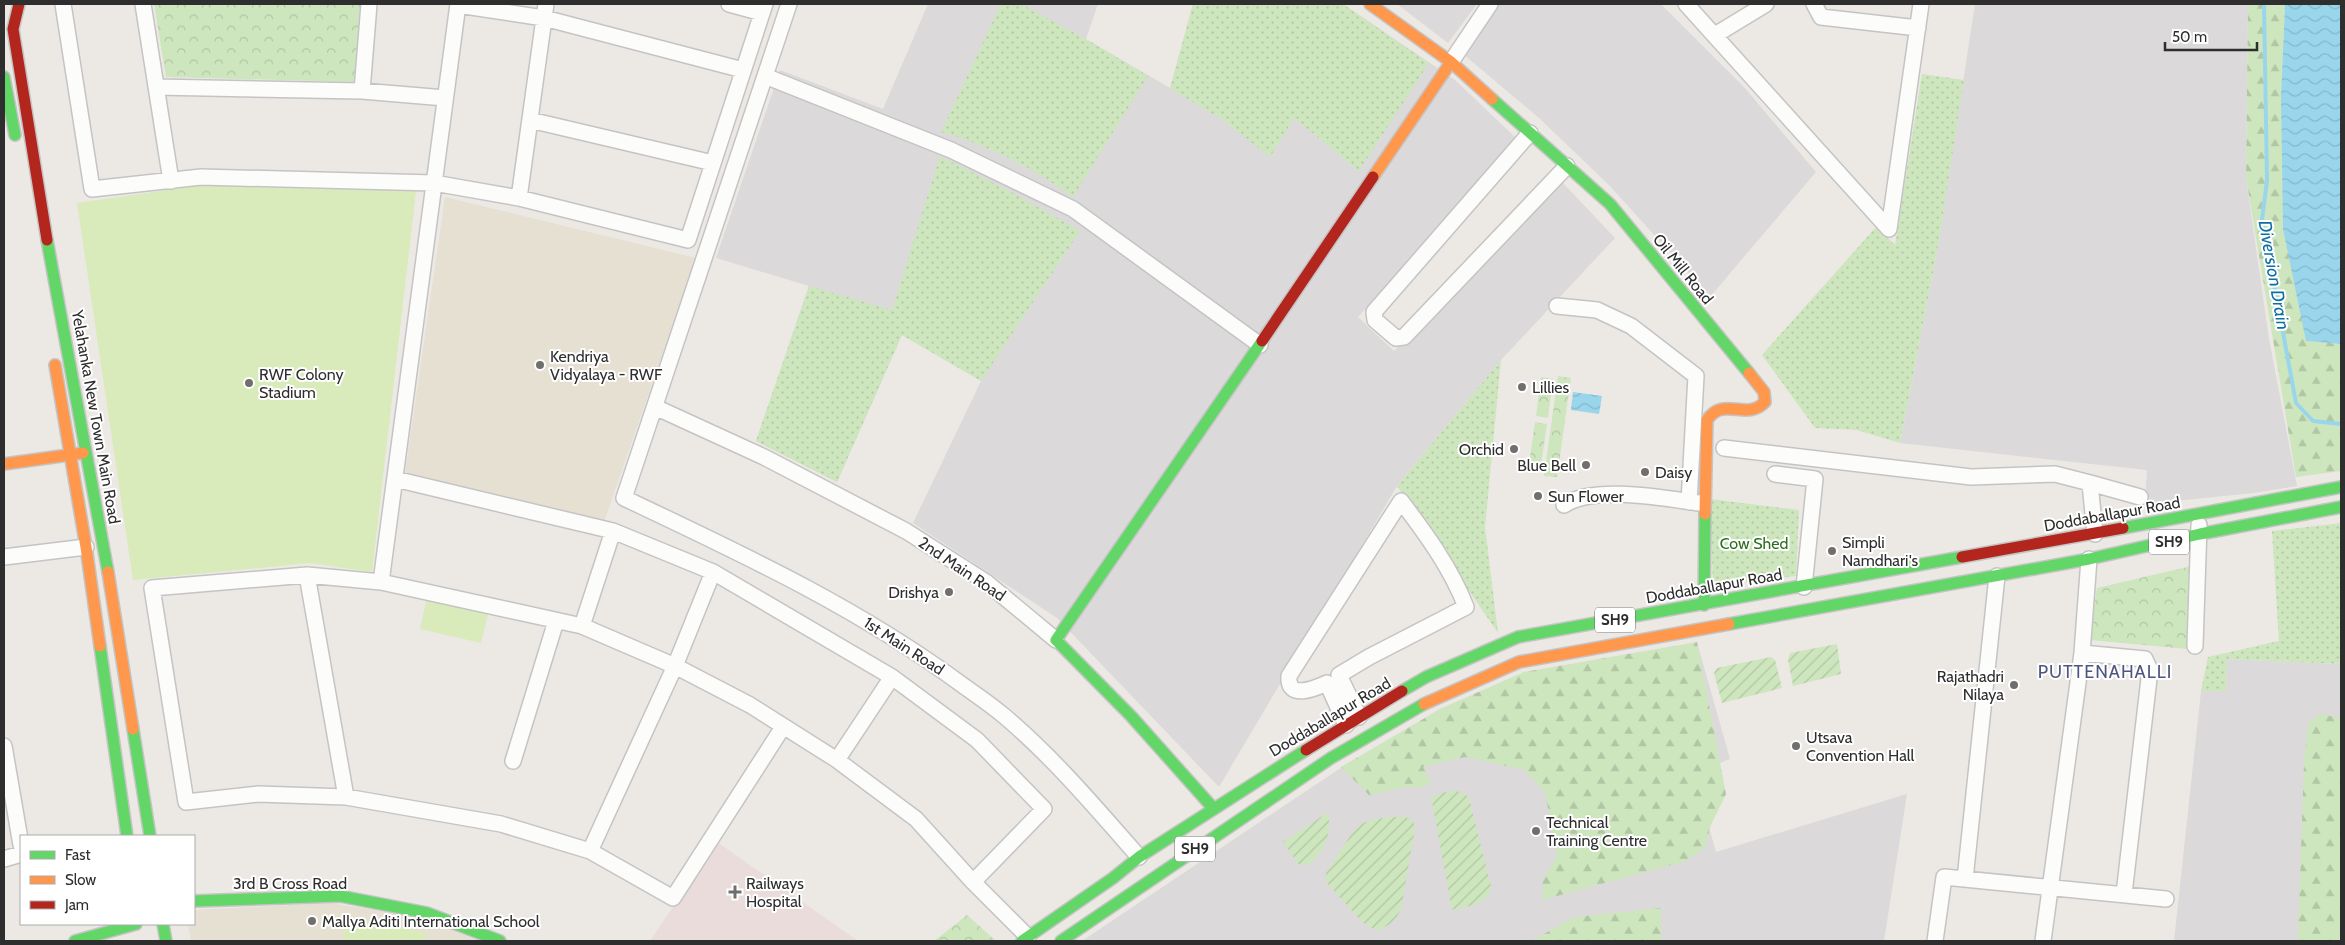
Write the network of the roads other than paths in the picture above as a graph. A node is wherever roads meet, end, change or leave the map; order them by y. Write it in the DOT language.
graph roads {
  1 [pos="9,4"];
  2 [pos="19,4"];
  3 [pos="63,4"];
  4 [pos="144,4"];
  5 [pos="369,4"];
  6 [pos="458,4"];
  7 [pos="729,4"];
  8 [pos="789,4"];
  9 [pos="1370,4"];
  10 [pos="1490,4"];
  11 [pos="1686,4"];
  12 [pos="1766,4"];
  13 [pos="1814,4"];
  14 [pos="1922,4"];
  15 [pos="763,8"];
  16 [pos="545,11"];
  17 [pos="1918,28"];
  18 [pos="13,29"];
  19 [pos="1715,35"];
  20 [pos="1451,62"];
  21 [pos="743,70"];
  22 [pos="765,76"];
  23 [pos="4,77"];
  24 [pos="156,87"];
  25 [pos="362,91"];
  26 [pos="445,98"];
  27 [pos="530,120"];
  28 [pos="1530,132"];
  29 [pos="18,150"];
  30 [pos="713,163"];
  31 [pos="1568,166"];
  32 [pos="171,180"];
  33 [pos="434,183"];
  34 [pos="519,198"];
  35 [pos="1557,306"];
  36 [pos="1260,345"];
  37 [pos="52,350"];
  38 [pos="655,408"];
  39 [pos="1701,417"];
  40 [pos="1724,448"];
  41 [pos="85,453"];
  42 [pos="70,456"];
  43 [pos="4,464"];
  44 [pos="1775,474"];
  45 [pos="395,479"];
  46 [pos="2090,482"];
  47 [pos="2341,487"];
  48 [pos="2140,497"];
  49 [pos="1689,502"];
  50 [pos="1706,504"];
  51 [pos="1564,505"];
  52 [pos="2341,507"];
  53 [pos="2198,515"];
  54 [pos="614,531"];
  55 [pos="2095,534"];
  56 [pos="2200,534"];
  57 [pos="86,547"];
  58 [pos="4,557"];
  59 [pos="2089,559"];
  60 [pos="712,572"];
  61 [pos="307,575"];
  62 [pos="1997,576"];
  63 [pos="381,582"];
  64 [pos="1804,587"];
  65 [pos="1704,605"];
  66 [pos="556,621"];
  67 [pos="582,626"];
  68 [pos="1056,640"];
  69 [pos="2195,646"];
  70 [pos="2082,653"];
  71 [pos="674,666"];
  72 [pos="892,677"];
  73 [pos="1333,679"];
  74 [pos="1353,721"];
  75 [pos="783,727"];
  76 [pos="1313,745"];
  77 [pos="4,746"];
  78 [pos="837,760"];
  79 [pos="513,761"];
  80 [pos="1325,763"];
  81 [pos="346,797"];
  82 [pos="1213,808"];
  83 [pos="149,833"];
  84 [pos="124,835"];
  85 [pos="132,835"];
  86 [pos="20,839"];
  87 [pos="590,851"];
  88 [pos="20,854"];
  89 [pos="1139,857"];
  90 [pos="4,859"];
  91 [pos="1965,879"];
  92 [pos="972,882"];
  93 [pos="2050,887"];
  94 [pos="2124,894"];
  95 [pos="2166,898"];
  96 [pos="195,900"];
  97 [pos="163,925"];
  98 [pos="139,927"];
  99 [pos="1025,939"];
  100 [pos="75,941"];
  101 [pos="166,941"];
  102 [pos="500,941"];
  103 [pos="1061,941"];
  104 [pos="1935,941"];
  105 [pos="2043,941"];
  1 -- 18 [label="main road"];
  2 -- 18 [label="main road, Yelahanka New Town Main Road"];
  3 -- 32 [label="street"];
  4 -- 24 [label="street"];
  5 -- 25 [label="street"];
  6 -- 16 [label="street"];
  6 -- 26 [label="street"];
  7 -- 15 [label="street"];
  8 -- 22 [label="street"];
  9 -- 20 [label="main road, Oil Mill Road"];
  10 -- 20 [label="street"];
  11 -- 19 [label="street"];
  12 -- 19 [label="street"];
  13 -- 17 [label="street"];
  14 -- 17 [label="street"];
  15 -- 21 [label="street"];
  16 -- 21 [label="street"];
  16 -- 27 [label="street"];
  17 -- 19 [label="street"];
  18 -- 41 [label="main road, Yelahanka New Town Main Road"];
  20 -- 28 [label="main road, Oil Mill Road"];
  20 -- 36 [label="main road"];
  21 -- 30 [label="street"];
  22 -- 36 [label="street"];
  22 -- 38 [label="street"];
  23 -- 29 [label="main road"];
  24 -- 25 [label="street"];
  24 -- 32 [label="street"];
  25 -- 26 [label="street"];
  26 -- 33 [label="street"];
  27 -- 30 [label="street"];
  27 -- 34 [label="street"];
  28 -- 31 [label="main road, Oil Mill Road"];
  28 -- 31 [label="street"];
  30 -- 34 [label="street"];
  31 -- 39 [label="main road, Oil Mill Road"];
  32 -- 33 [label="street"];
  33 -- 34 [label="street"];
  33 -- 45 [label="street"];
  35 -- 39 [label="street"];
  36 -- 68 [label="main road"];
  37 -- 42 [label="main road, Yelahanka New Town Main Road"];
  38 -- 68 [label="street, 2nd Main Road"];
  38 -- 89 [label="street, 1st Main Road"];
  39 -- 49 [label="street"];
  39 -- 50 [label="main road"];
  40 -- 46 [label="street"];
  41 -- 42 [label="main road"];
  41 -- 83 [label="main road, Yelahanka New Town Main Road"];
  42 -- 43 [label="main road"];
  42 -- 57 [label="main road, Yelahanka New Town Main Road"];
  44 -- 64 [label="street"];
  45 -- 54 [label="street"];
  45 -- 63 [label="street"];
  46 -- 48 [label="street"];
  46 -- 55 [label="street"];
  47 -- 53 [label="main road, Doddaballapur Road / SH9"];
  49 -- 50 [label="street"];
  49 -- 51 [label="street"];
  50 -- 65 [label="main road"];
  52 -- 56 [label="main road, SH9"];
  53 -- 55 [label="main road, Doddaballapur Road / SH9"];
  53 -- 56 [label="street"];
  54 -- 60 [label="street"];
  54 -- 67 [label="street"];
  55 -- 64 [label="main road, Doddaballapur Road / SH9"];
  56 -- 59 [label="main road, SH9"];
  56 -- 69 [label="street"];
  57 -- 58 [label="street"];
  57 -- 84 [label="main road, Yelahanka New Town Main Road"];
  59 -- 62 [label="main road, SH9"];
  59 -- 70 [label="street"];
  60 -- 71 [label="street"];
  60 -- 72 [label="street"];
  61 -- 63 [label="street"];
  61 -- 81 [label="street"];
  61 -- 81 [label="street"];
  62 -- 80 [label="main road, SH9"];
  62 -- 91 [label="street"];
  63 -- 66 [label="street"];
  64 -- 65 [label="main road, Doddaballapur Road / SH9"];
  65 -- 74 [label="main road, Doddaballapur Road / SH9"];
  66 -- 67 [label="street"];
  66 -- 79 [label="street"];
  67 -- 71 [label="street"];
  68 -- 82 [label="main road, 2nd Main Road"];
  70 -- 93 [label="street"];
  70 -- 94 [label="street"];
  71 -- 75 [label="street"];
  71 -- 87 [label="street"];
  72 -- 78 [label="street"];
  72 -- 92 [label="street"];
  73 -- 73 [label="street"];
  73 -- 74 [label="street"];
  74 -- 76 [label="main road, Doddaballapur Road / SH9"];
  75 -- 78 [label="street"];
  75 -- 87 [label="street"];
  76 -- 80 [label="main road"];
  76 -- 82 [label="main road, Doddaballapur Road / SH9"];
  77 -- 86 [label="street"];
  78 -- 92 [label="street"];
  80 -- 103 [label="main road, SH9"];
  81 -- 87 [label="street"];
  82 -- 89 [label="main road, Doddaballapur Road / SH9"];
  83 -- 85 [label="street"];
  88 -- 90 [label="street"];
  89 -- 99 [label="main road, Doddaballapur Road / SH9"];
  91 -- 93 [label="street"];
  91 -- 104 [label="street"];
  92 -- 99 [label="street"];
  93 -- 94 [label="street"];
  93 -- 105 [label="street"];
  94 -- 95 [label="street"];
  96 -- 102 [label="main road, 3rd B Cross Road"];
  97 -- 101 [label="main road"];
  98 -- 100 [label="main road"];
}
